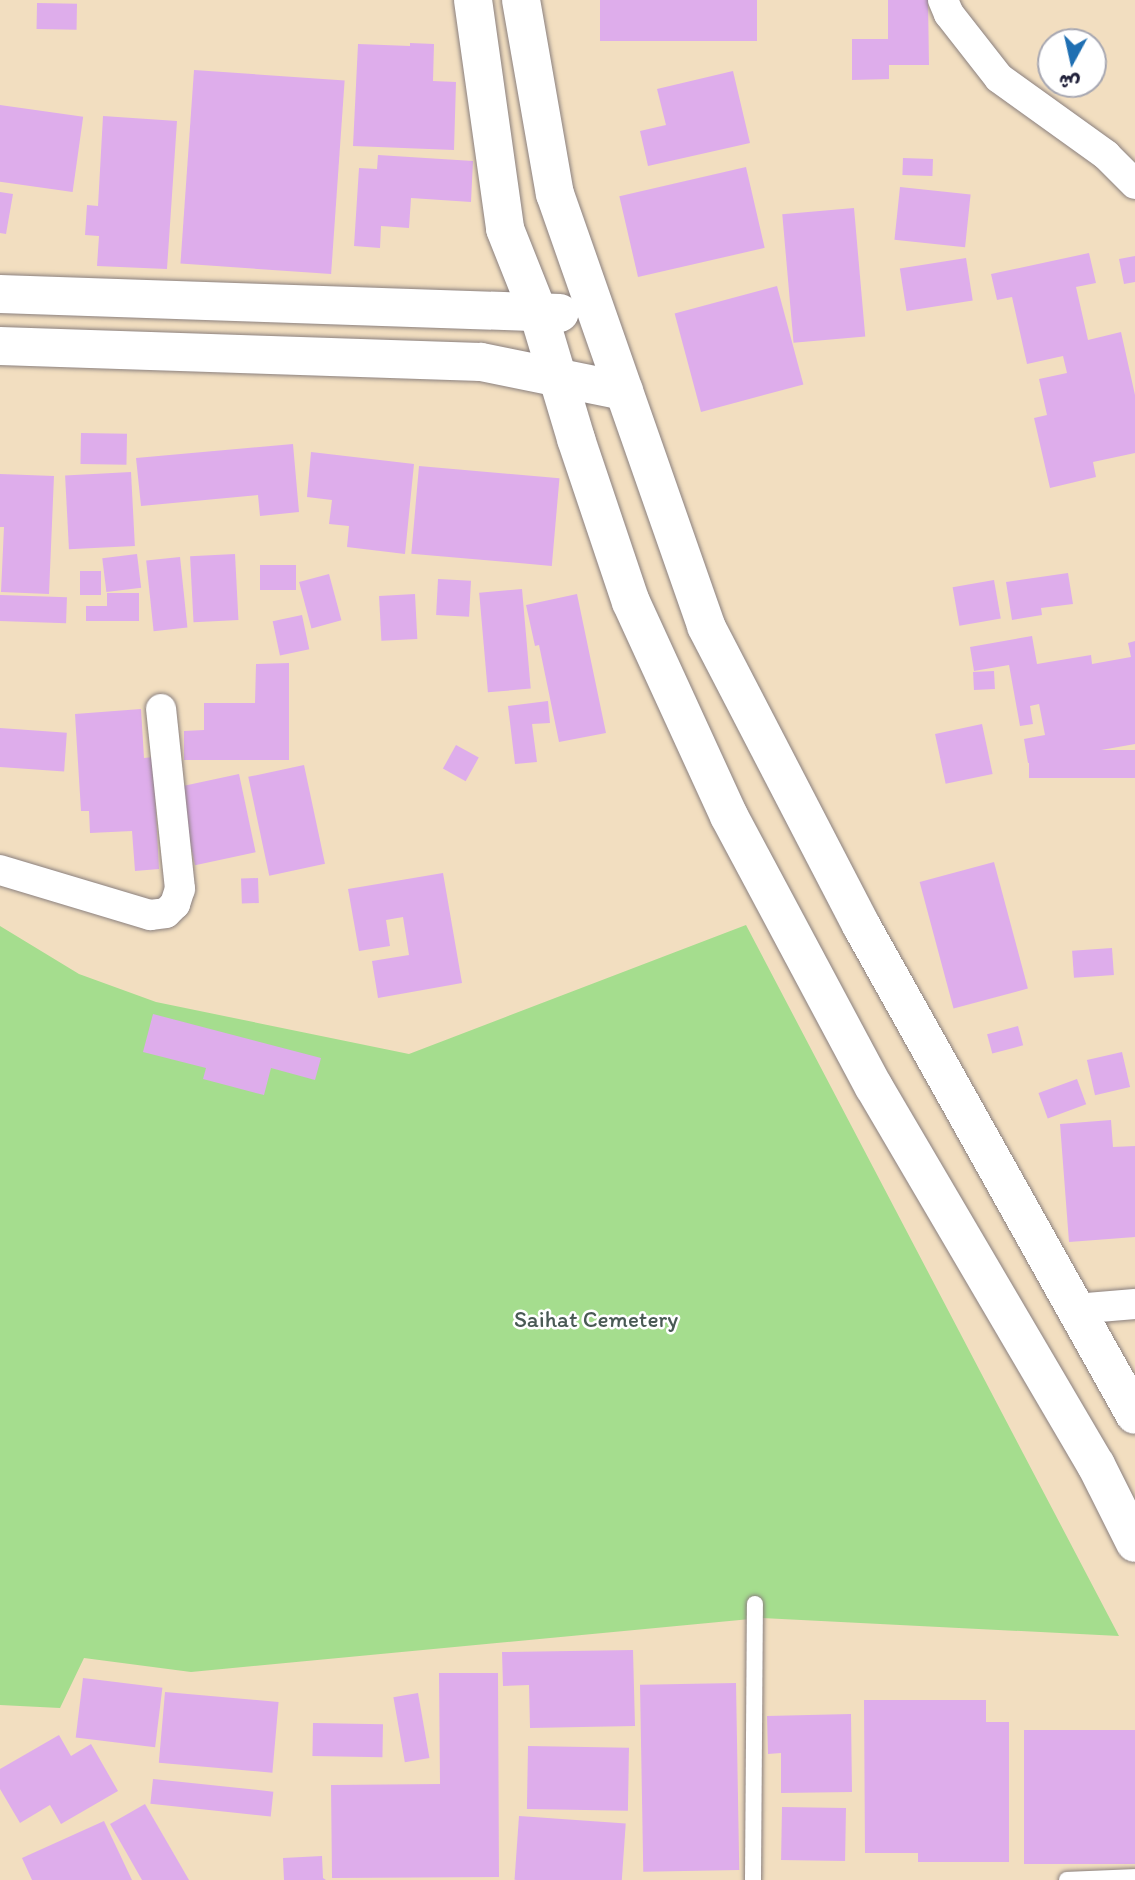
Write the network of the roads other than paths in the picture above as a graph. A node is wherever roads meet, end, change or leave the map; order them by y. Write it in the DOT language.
graph roads {
  1 [pos="473,0"];
  2 [pos="521,0"];
  3 [pos="943,0"];
  4 [pos="1135,150"];
  5 [pos="1106,155"];
  6 [pos="1135,184"];
  7 [pos="0,294"];
  8 [pos="538,312"];
  9 [pos="597,315"];
  10 [pos="0,346"];
  11 [pos="559,380"];
  12 [pos="624,391"];
  13 [pos="161,709"];
  14 [pos="0,870"];
  15 [pos="1135,1304"];
  16 [pos="1075,1309"];
  17 [pos="1135,1415"];
  18 [pos="1135,1543"];
  19 [pos="755,1604"];
  20 [pos="1135,1877"];
  21 [pos="753,1880"];
  22 [pos="1067,1880"];
  1 -- 8 [label="street"];
  2 -- 9 [label="street"];
  3 -- 5 [label="street"];
  4 -- 5 [label="street"];
  5 -- 6 [label="street"];
  7 -- 8 [label="street"];
  8 -- 9 [label="street"];
  8 -- 11 [label="street"];
  9 -- 12 [label="street"];
  10 -- 11 [label="street"];
  11 -- 12 [label="street"];
  11 -- 18 [label="street"];
  12 -- 16 [label="street"];
  13 -- 14 [label="street"];
  15 -- 16 [label="street"];
  16 -- 17 [label="street"];
  19 -- 21 [label="lane"];
  20 -- 22 [label="lane"];
}
